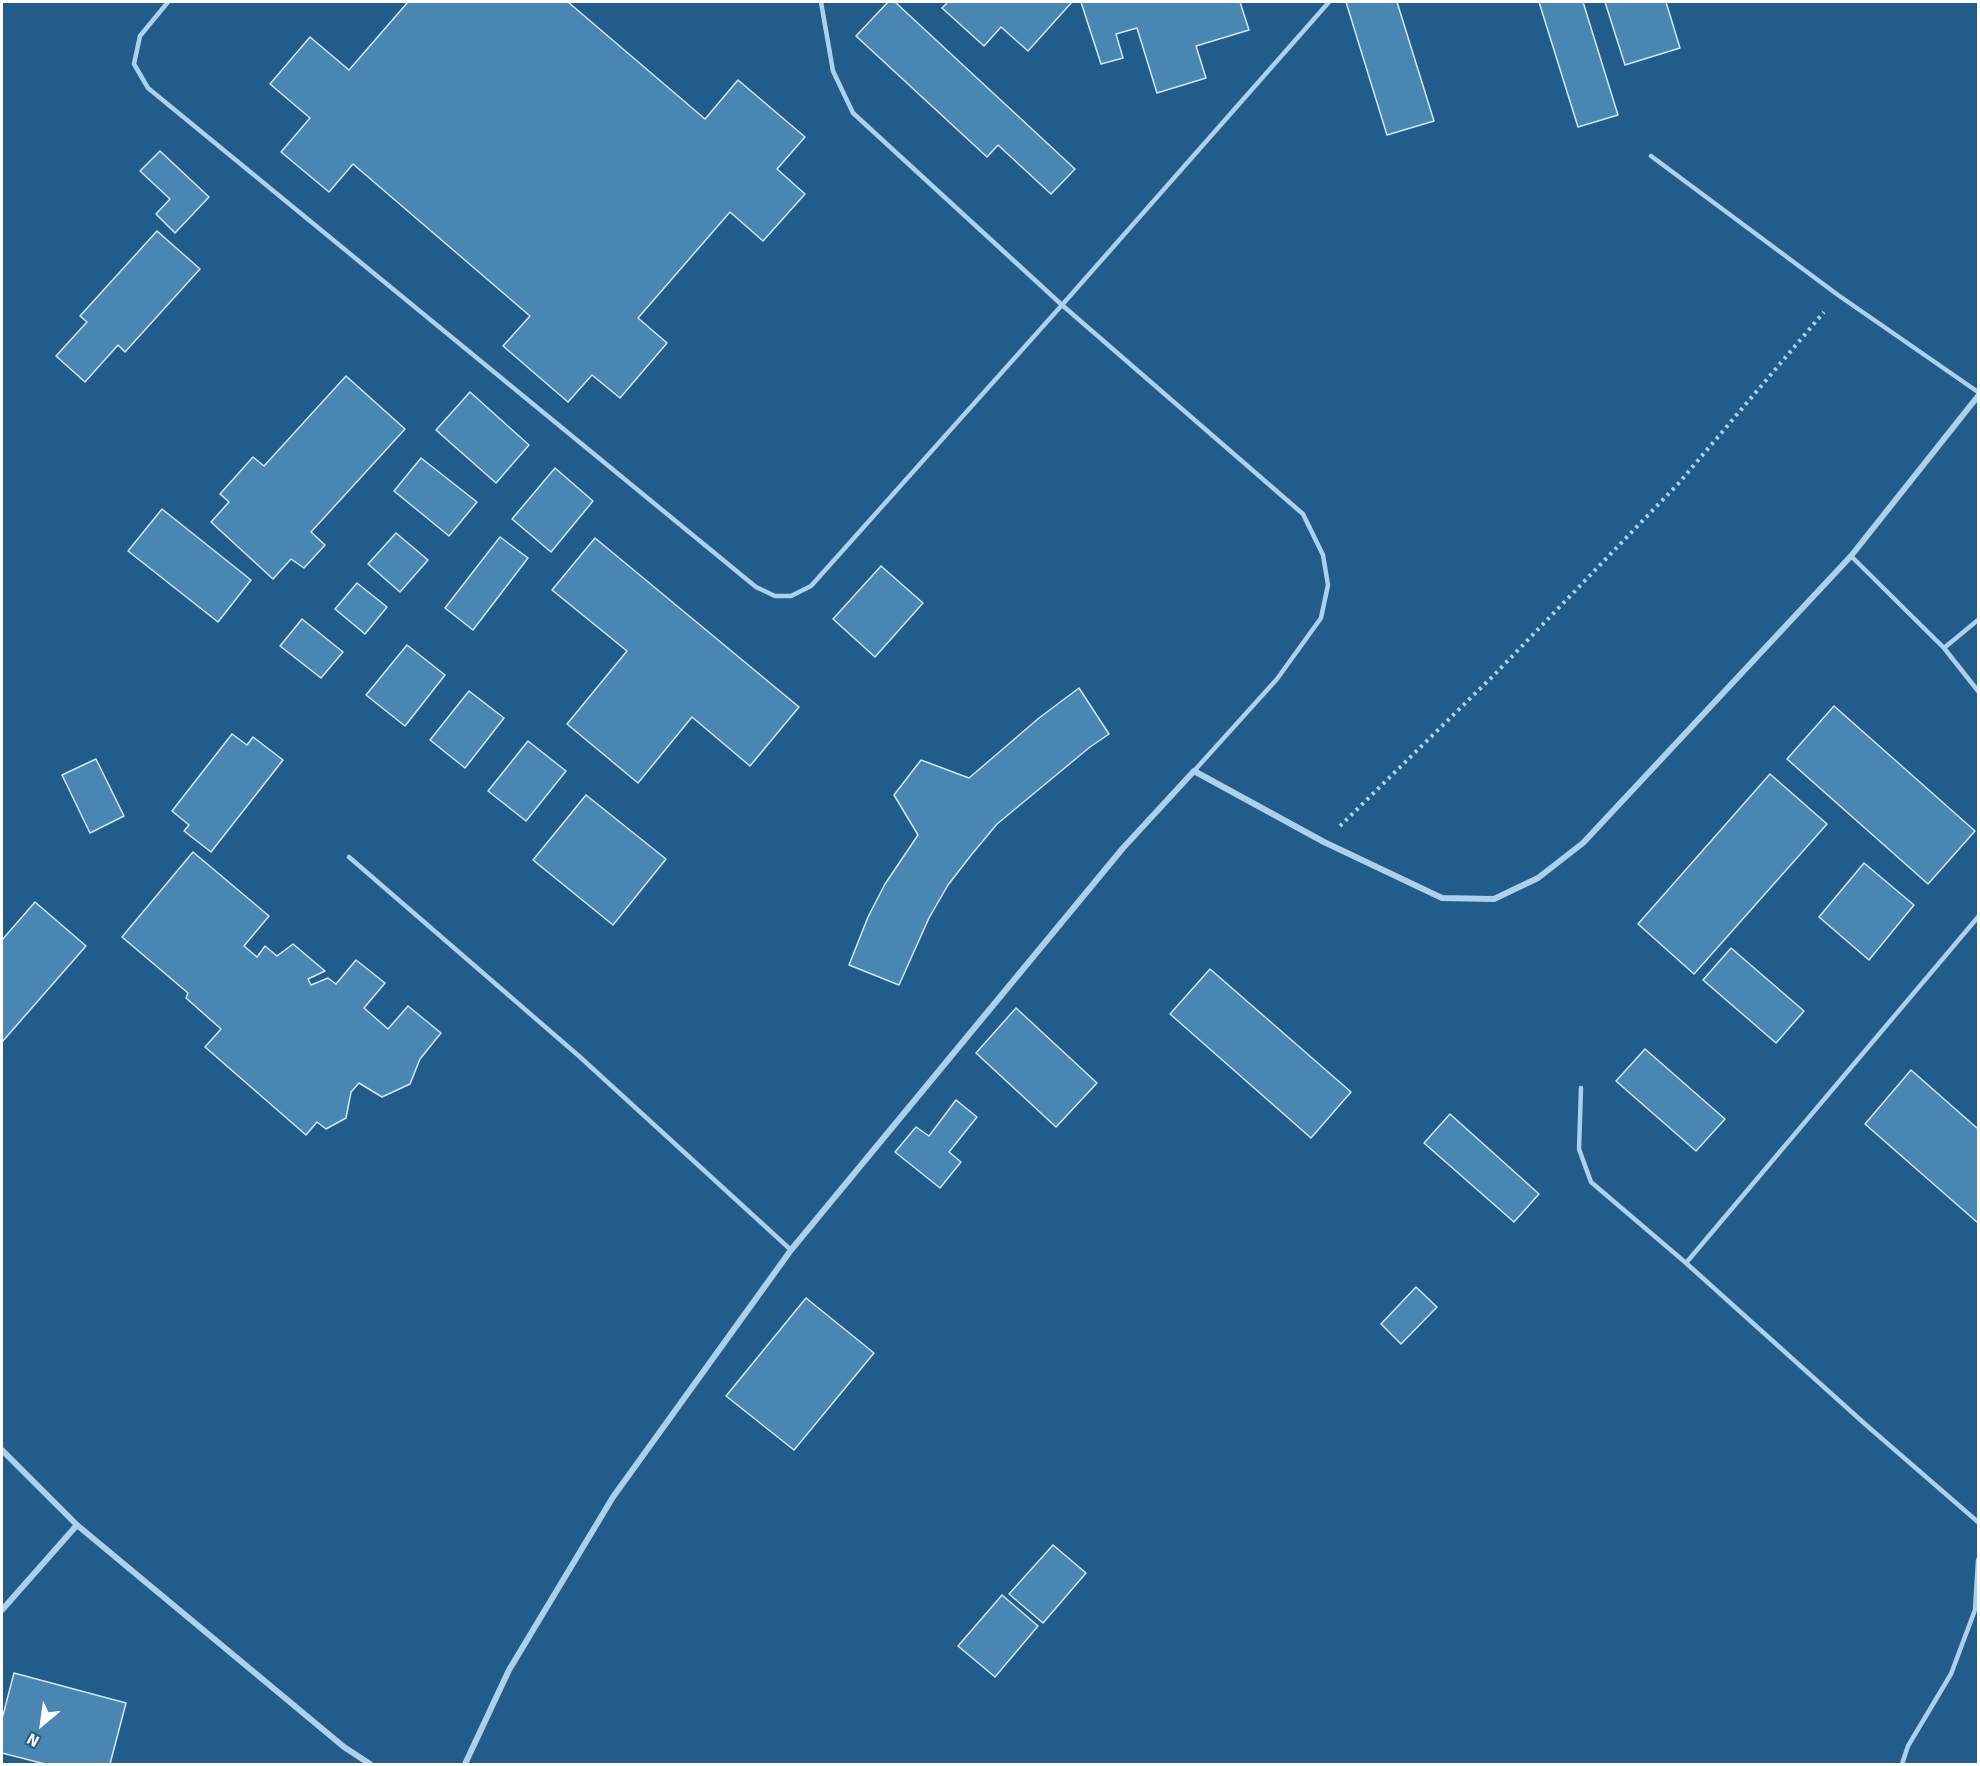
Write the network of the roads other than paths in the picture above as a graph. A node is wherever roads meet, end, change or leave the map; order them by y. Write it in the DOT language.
graph roads {
  1 [pos="168,2"];
  2 [pos="821,2"];
  3 [pos="1329,2"];
  4 [pos="1651,156"];
  5 [pos="1062,305"];
  6 [pos="1978,394"];
  7 [pos="1851,556"];
  8 [pos="1978,620"];
  9 [pos="1944,648"];
  10 [pos="1978,691"];
  11 [pos="1194,771"];
  12 [pos="349,857"];
  13 [pos="1978,917"];
  14 [pos="1581,1088"];
  15 [pos="791,1250"];
  16 [pos="1686,1263"];
  17 [pos="2,1450"];
  18 [pos="1978,1522"];
  19 [pos="77,1525"];
  20 [pos="1978,1560"];
  21 [pos="2,1610"];
  22 [pos="370,1764"];
  23 [pos="465,1764"];
  24 [pos="1902,1764"];
  1 -- 5 [label="lane"];
  2 -- 5 [label="lane"];
  3 -- 5 [label="lane"];
  4 -- 6 [label="lane"];
  5 -- 11 [label="lane"];
  6 -- 7 [label="street"];
  7 -- 9 [label="lane"];
  7 -- 11 [label="street"];
  8 -- 9 [label="lane"];
  9 -- 10 [label="lane"];
  11 -- 15 [label="street"];
  12 -- 15 [label="lane"];
  13 -- 16 [label="lane"];
  14 -- 16 [label="lane"];
  15 -- 23 [label="street"];
  16 -- 18 [label="lane"];
  17 -- 19 [label="street"];
  19 -- 21 [label="street"];
  19 -- 22 [label="street"];
  20 -- 24 [label="lane"];
}
